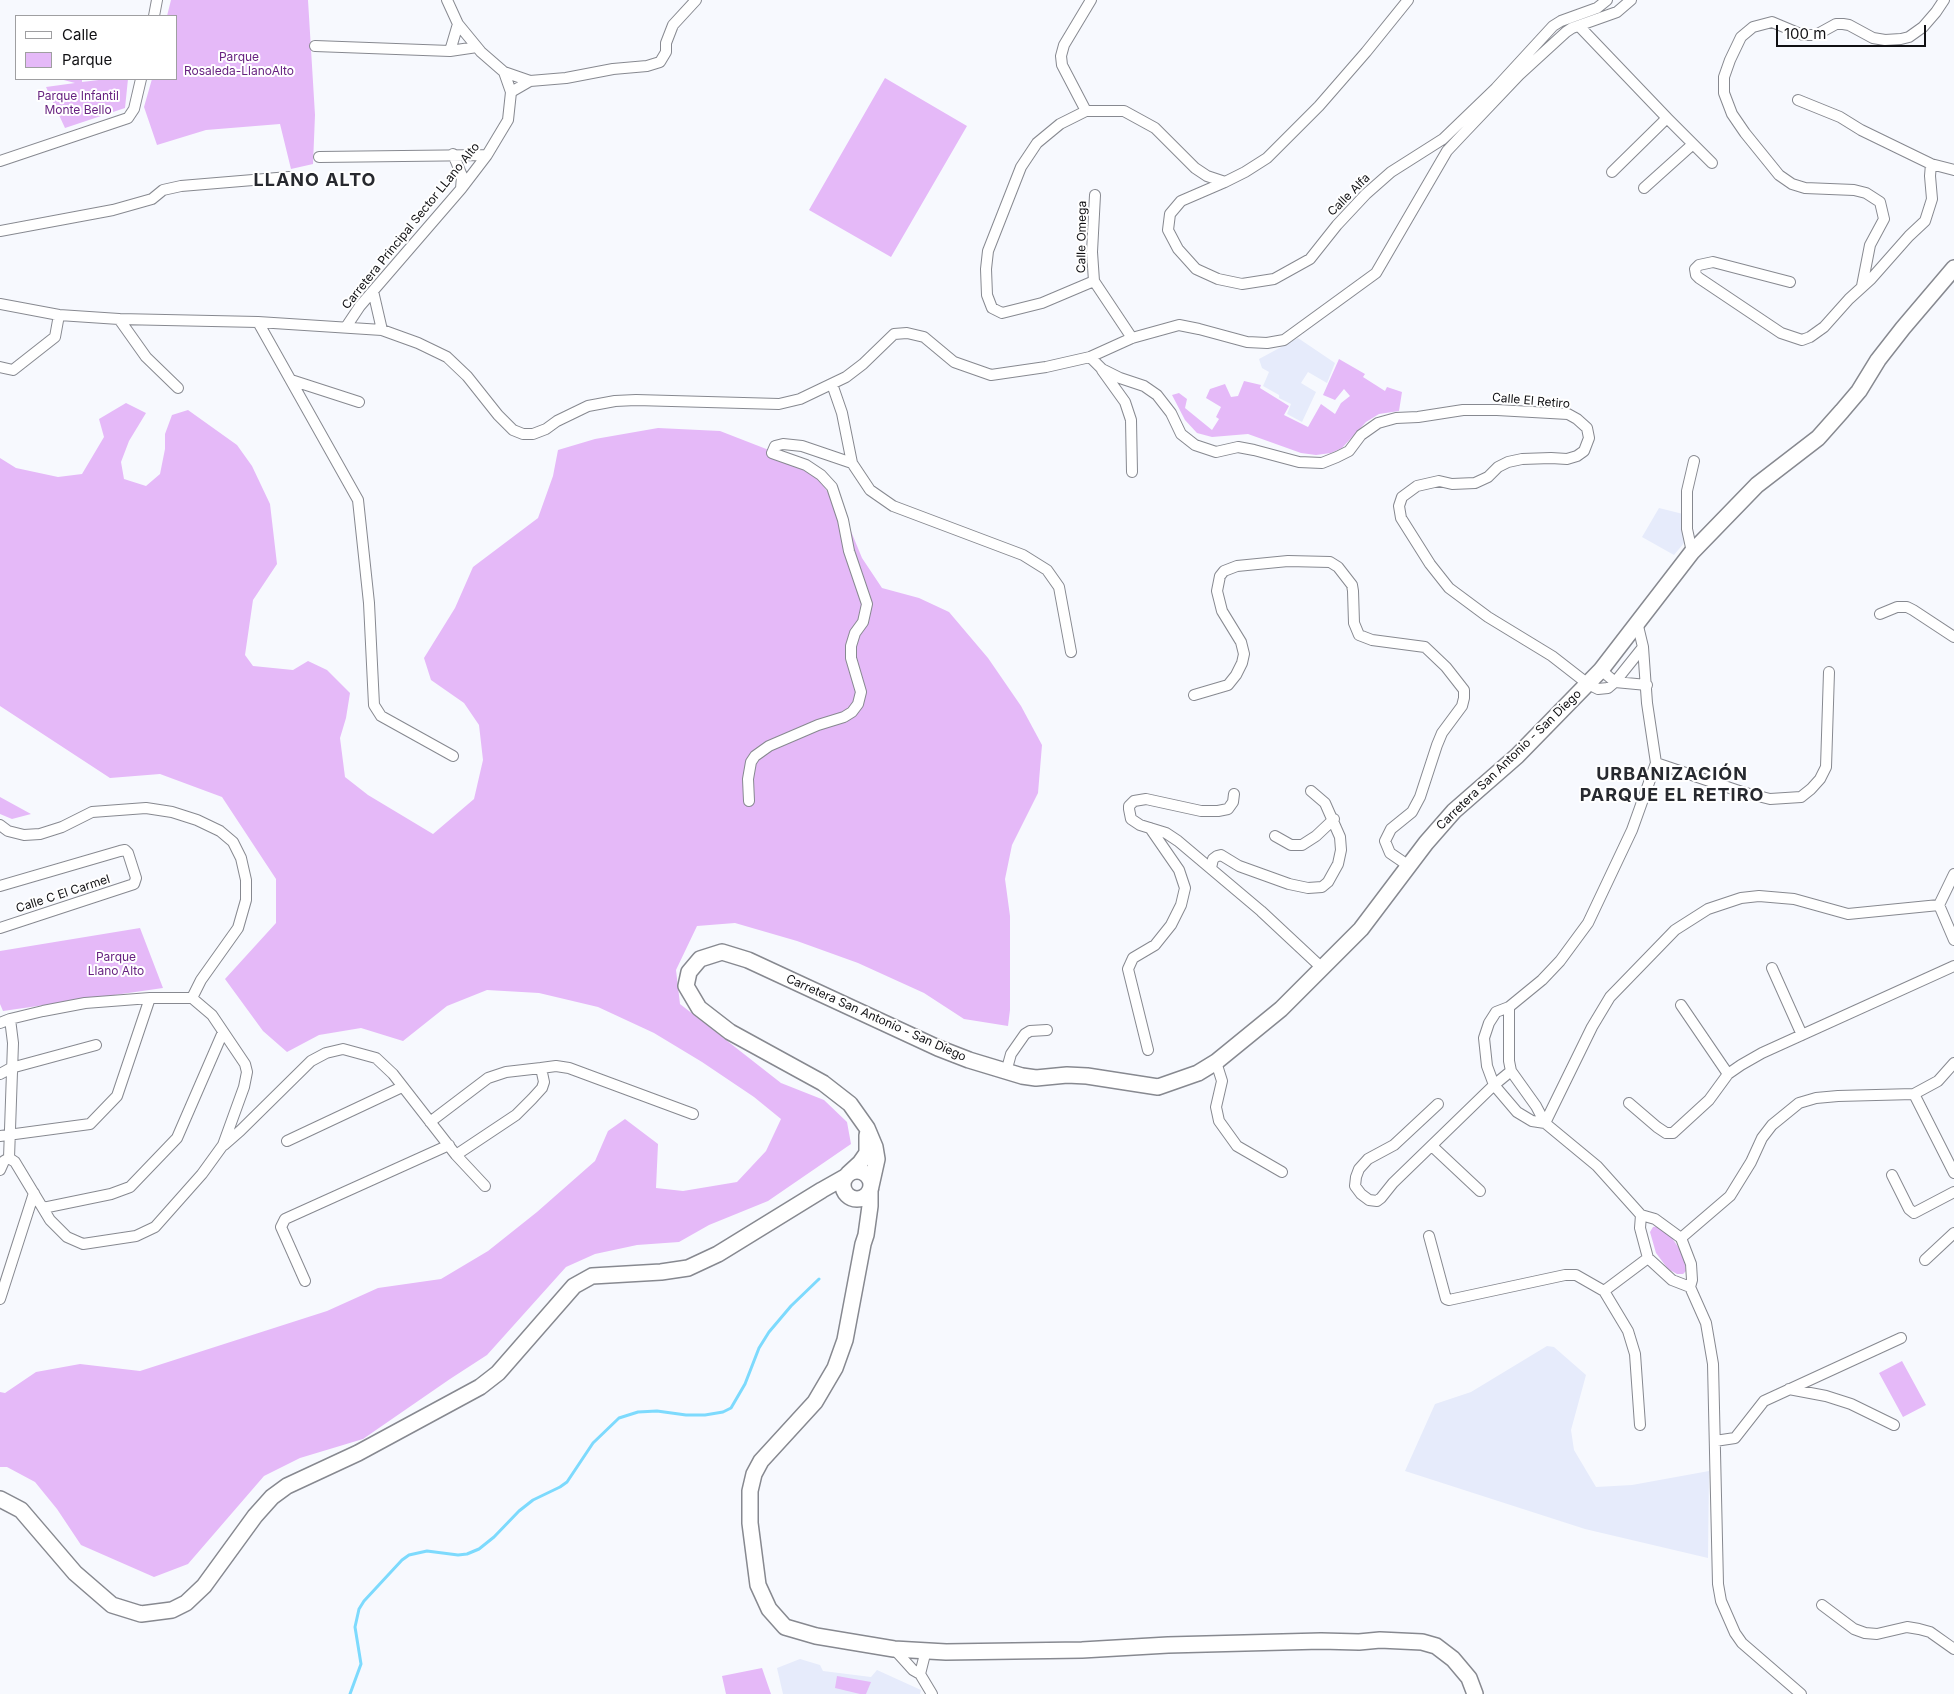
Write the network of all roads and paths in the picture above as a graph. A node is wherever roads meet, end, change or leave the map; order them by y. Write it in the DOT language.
graph roads {
  1 [pos="157,0"];
  2 [pos="447,0"];
  3 [pos="696,0"];
  4 [pos="1091,0"];
  5 [pos="1408,0"];
  6 [pos="1607,0"];
  7 [pos="1631,0"];
  8 [pos="1944,0"];
  9 [pos="154,15"];
  10 [pos="458,24"];
  11 [pos="1579,26"];
  12 [pos="315,46"];
  13 [pos="477,47"];
  14 [pos="450,51"];
  15 [pos="504,72"];
  16 [pos="142,80"];
  17 [pos="530,81"];
  18 [pos="511,92"];
  19 [pos="1798,100"];
  20 [pos="1086,111"];
  21 [pos="1667,118"];
  22 [pos="1693,144"];
  23 [pos="453,154"];
  24 [pos="487,155"];
  25 [pos="319,157"];
  26 [pos="0,161"];
  27 [pos="1712,163"];
  28 [pos="1931,164"];
  29 [pos="1954,170"];
  30 [pos="1612,172"];
  31 [pos="289,177"];
  32 [pos="1225,182"];
  33 [pos="1644,188"];
  34 [pos="461,189"];
  35 [pos="1095,194"];
  36 [pos="0,231"];
  37 [pos="1954,268"];
  38 [pos="1094,281"];
  39 [pos="1790,282"];
  40 [pos="1862,286"];
  41 [pos="373,291"];
  42 [pos="0,304"];
  43 [pos="59,315"];
  44 [pos="119,319"];
  45 [pos="258,322"];
  46 [pos="346,327"];
  47 [pos="382,330"];
  48 [pos="1132,338"];
  49 [pos="1090,357"];
  50 [pos="0,367"];
  51 [pos="1102,369"];
  52 [pos="291,380"];
  53 [pos="832,384"];
  54 [pos="178,388"];
  55 [pos="359,402"];
  56 [pos="1694,461"];
  57 [pos="852,463"];
  58 [pos="1132,472"];
  59 [pos="1692,552"];
  60 [pos="1880,614"];
  61 [pos="1638,622"];
  62 [pos="1954,637"];
  63 [pos="1643,647"];
  64 [pos="1071,652"];
  65 [pos="1600,670"];
  66 [pos="1829,672"];
  67 [pos="1615,682"];
  68 [pos="1588,684"];
  69 [pos="1646,685"];
  70 [pos="1194,695"];
  71 [pos="453,756"];
  72 [pos="1656,763"];
  73 [pos="1311,791"];
  74 [pos="1234,794"];
  75 [pos="749,801"];
  76 [pos="1334,819"];
  77 [pos="0,825"];
  78 [pos="1150,828"];
  79 [pos="1275,836"];
  80 [pos="1409,866"];
  81 [pos="1211,868"];
  82 [pos="1954,874"];
  83 [pos="0,886"];
  84 [pos="1939,906"];
  85 [pos="0,928"];
  86 [pos="1954,940"];
  87 [pos="1954,966"];
  88 [pos="1322,968"];
  89 [pos="1772,968"];
  90 [pos="150,998"];
  91 [pos="192,998"];
  92 [pos="1681,1005"];
  93 [pos="1509,1007"];
  94 [pos="5,1021"];
  95 [pos="1047,1030"];
  96 [pos="223,1032"];
  97 [pos="1802,1035"];
  98 [pos="96,1045"];
  99 [pos="1148,1050"];
  100 [pos="1216,1062"];
  101 [pos="1954,1063"];
  102 [pos="11,1068"];
  103 [pos="541,1068"];
  104 [pos="1511,1071"];
  105 [pos="1006,1072"];
  106 [pos="0,1074"];
  107 [pos="1728,1074"];
  108 [pos="1494,1085"];
  109 [pos="402,1087"];
  110 [pos="1914,1094"];
  111 [pos="1629,1103"];
  112 [pos="1438,1104"];
  113 [pos="693,1114"];
  114 [pos="430,1122"];
  115 [pos="1545,1123"];
  116 [pos="867,1128"];
  117 [pos="5,1135"];
  118 [pos="287,1140"];
  119 [pos="223,1145"];
  120 [pos="449,1145"];
  121 [pos="1432,1146"];
  122 [pos="456,1155"];
  123 [pos="9,1158"];
  124 [pos="0,1170"];
  125 [pos="1282,1172"];
  126 [pos="1954,1173"];
  127 [pos="1892,1175"];
  128 [pos="847,1176"];
  129 [pos="485,1186"];
  130 [pos="870,1188"];
  131 [pos="822,1190"];
  132 [pos="1480,1191"];
  133 [pos="1954,1192"];
  134 [pos="34,1193"];
  135 [pos="850,1196"];
  136 [pos="43,1208"];
  137 [pos="1641,1215"];
  138 [pos="1954,1233"];
  139 [pos="1428,1236"];
  140 [pos="1681,1238"];
  141 [pos="863,1244"];
  142 [pos="1648,1258"];
  143 [pos="1925,1260"];
  144 [pos="305,1280"];
  145 [pos="1690,1287"];
  146 [pos="1604,1291"];
  147 [pos="0,1299"];
  148 [pos="1901,1338"];
  149 [pos="1788,1389"];
  150 [pos="1640,1425"];
  151 [pos="1894,1425"];
  152 [pos="1715,1441"];
  153 [pos="0,1499"];
  154 [pos="1822,1605"];
  155 [pos="894,1648"];
  156 [pos="1954,1649"];
  157 [pos="926,1650"];
  158 [pos="920,1674"];
  159 [pos="932,1694"];
  160 [pos="1475,1694"];
  161 [pos="1801,1694"];
  1 -- 9 [label="street"];
  2 -- 10 [label="street, Carretera Principal Sector LLano Alto"];
  3 -- 17 [label="street"];
  4 -- 20 [label="street"];
  5 -- 32 [label="street, Calle Alfa"];
  6 -- 32 [label="street, Calle Alfa"];
  7 -- 11 [label="street"];
  8 -- 40 [label="street"];
  10 -- 13 [label="street, Carretera Principal Sector LLano Alto"];
  10 -- 14 [label="street"];
  11 -- 21 [label="street"];
  11 -- 48 [label="street"];
  12 -- 14 [label="street"];
  13 -- 14 [label="street"];
  13 -- 15 [label="street, Carretera Principal Sector LLano Alto"];
  15 -- 17 [label="street"];
  15 -- 18 [label="street, Carretera Principal Sector LLano Alto"];
  16 -- 26 [label="street"];
  17 -- 18 [label="street"];
  18 -- 24 [label="street, Carretera Principal Sector LLano Alto"];
  19 -- 28 [label="street"];
  20 -- 32 [label="street"];
  20 -- 38 [label="street, Calle Omega"];
  21 -- 22 [label="street"];
  21 -- 30 [label="street"];
  22 -- 27 [label="street"];
  22 -- 33 [label="street"];
  23 -- 24 [label="street"];
  23 -- 25 [label="street"];
  23 -- 34 [label="street"];
  24 -- 34 [label="street, Carretera Principal Sector LLano Alto"];
  28 -- 29 [label="street"];
  28 -- 40 [label="street"];
  31 -- 36 [label="street"];
  34 -- 41 [label="street, Carretera Principal Sector LLano Alto"];
  35 -- 38 [label="street, Calle Omega"];
  37 -- 59 [label="street, Carretera San Antonio - San Diego"];
  38 -- 48 [label="street, Calle Omega"];
  39 -- 40 [label="street"];
  41 -- 46 [label="street, Carretera Principal Sector LLano Alto"];
  41 -- 47 [label="street"];
  42 -- 43 [label="street, Carretera Principal Sector LLano Alto"];
  43 -- 44 [label="street, Carretera Principal Sector LLano Alto"];
  43 -- 50 [label="street"];
  44 -- 45 [label="street, Carretera Principal Sector LLano Alto"];
  44 -- 54 [label="street"];
  45 -- 46 [label="street, Carretera Principal Sector LLano Alto"];
  45 -- 52 [label="street"];
  46 -- 47 [label="street"];
  47 -- 53 [label="street"];
  48 -- 49 [label="street"];
  49 -- 51 [label="street, Calle El Retiro"];
  49 -- 53 [label="street"];
  51 -- 58 [label="street"];
  51 -- 68 [label="street, Calle El Retiro"];
  52 -- 55 [label="street"];
  52 -- 71 [label="street"];
  53 -- 57 [label="street"];
  56 -- 59 [label="street"];
  57 -- 64 [label="street"];
  57 -- 75 [label="street"];
  59 -- 61 [label="street, Carretera San Antonio - San Diego"];
  60 -- 62 [label="street"];
  61 -- 63 [label="street"];
  61 -- 65 [label="street, Carretera San Antonio - San Diego"];
  63 -- 67 [label="street"];
  63 -- 69 [label="street"];
  65 -- 67 [label="street"];
  65 -- 68 [label="street, Carretera San Antonio - San Diego"];
  66 -- 72 [label="street"];
  67 -- 68 [label="street"];
  67 -- 69 [label="street"];
  68 -- 80 [label="street, Carretera San Antonio - San Diego"];
  69 -- 72 [label="street"];
  70 -- 80 [label="street"];
  72 -- 93 [label="street"];
  73 -- 76 [label="street"];
  74 -- 78 [label="street"];
  76 -- 79 [label="street"];
  76 -- 81 [label="street"];
  77 -- 91 [label="street"];
  78 -- 81 [label="street"];
  78 -- 99 [label="street"];
  80 -- 88 [label="street, Carretera San Antonio - San Diego"];
  81 -- 88 [label="street"];
  82 -- 84 [label="street"];
  83 -- 85 [label="street, Calle C El Carmel"];
  84 -- 86 [label="street"];
  84 -- 115 [label="street"];
  87 -- 97 [label="street"];
  88 -- 100 [label="street, Carretera San Antonio - San Diego"];
  89 -- 97 [label="street"];
  90 -- 91 [label="street"];
  90 -- 94 [label="street"];
  90 -- 117 [label="street"];
  91 -- 96 [label="street"];
  92 -- 107 [label="street"];
  93 -- 104 [label="street"];
  93 -- 108 [label="street"];
  94 -- 102 [label="street"];
  95 -- 105 [label="street"];
  96 -- 119 [label="street"];
  96 -- 136 [label="street"];
  97 -- 107 [label="street"];
  98 -- 102 [label="street"];
  100 -- 105 [label="street, Carretera San Antonio - San Diego"];
  100 -- 125 [label="street"];
  101 -- 110 [label="street"];
  102 -- 106 [label="street"];
  102 -- 117 [label="street"];
  103 -- 113 [label="street"];
  103 -- 114 [label="street"];
  103 -- 122 [label="street"];
  104 -- 108 [label="street"];
  104 -- 115 [label="street"];
  105 -- 116 [label="street, Carretera San Antonio - San Diego"];
  107 -- 111 [label="street"];
  108 -- 115 [label="street"];
  108 -- 121 [label="street"];
  109 -- 114 [label="street"];
  109 -- 118 [label="street"];
  109 -- 119 [label="street"];
  110 -- 126 [label="street"];
  110 -- 140 [label="street"];
  112 -- 121 [label="street"];
  114 -- 120 [label="street"];
  115 -- 137 [label="street"];
  116 -- 128 [label="street"];
  116 -- 130 [label="street, Carretera San Antonio - San Diego"];
  117 -- 123 [label="street"];
  119 -- 136 [label="street"];
  120 -- 122 [label="street"];
  120 -- 144 [label="street"];
  121 -- 132 [label="street"];
  122 -- 129 [label="street"];
  123 -- 124 [label="street"];
  123 -- 134 [label="street"];
  127 -- 133 [label="street"];
  128 -- 130 [label="street"];
  128 -- 131 [label="street"];
  128 -- 135 [label="street"];
  130 -- 135 [label="street"];
  130 -- 141 [label="street, Carretera San Antonio - San Diego"];
  131 -- 135 [label="street"];
  131 -- 153 [label="street"];
  134 -- 136 [label="street"];
  134 -- 147 [label="street"];
  135 -- 141 [label="street"];
  137 -- 140 [label="street"];
  137 -- 142 [label="street"];
  138 -- 143 [label="street"];
  139 -- 146 [label="street"];
  140 -- 145 [label="street"];
  141 -- 155 [label="street"];
  142 -- 145 [label="street"];
  142 -- 146 [label="street"];
  145 -- 152 [label="street"];
  146 -- 150 [label="street"];
  148 -- 149 [label="street"];
  149 -- 151 [label="street"];
  149 -- 152 [label="street"];
  152 -- 161 [label="street"];
  154 -- 156 [label="street"];
  155 -- 157 [label="street"];
  155 -- 158 [label="street"];
  157 -- 158 [label="street"];
  157 -- 160 [label="street"];
  158 -- 159 [label="street"];
}
